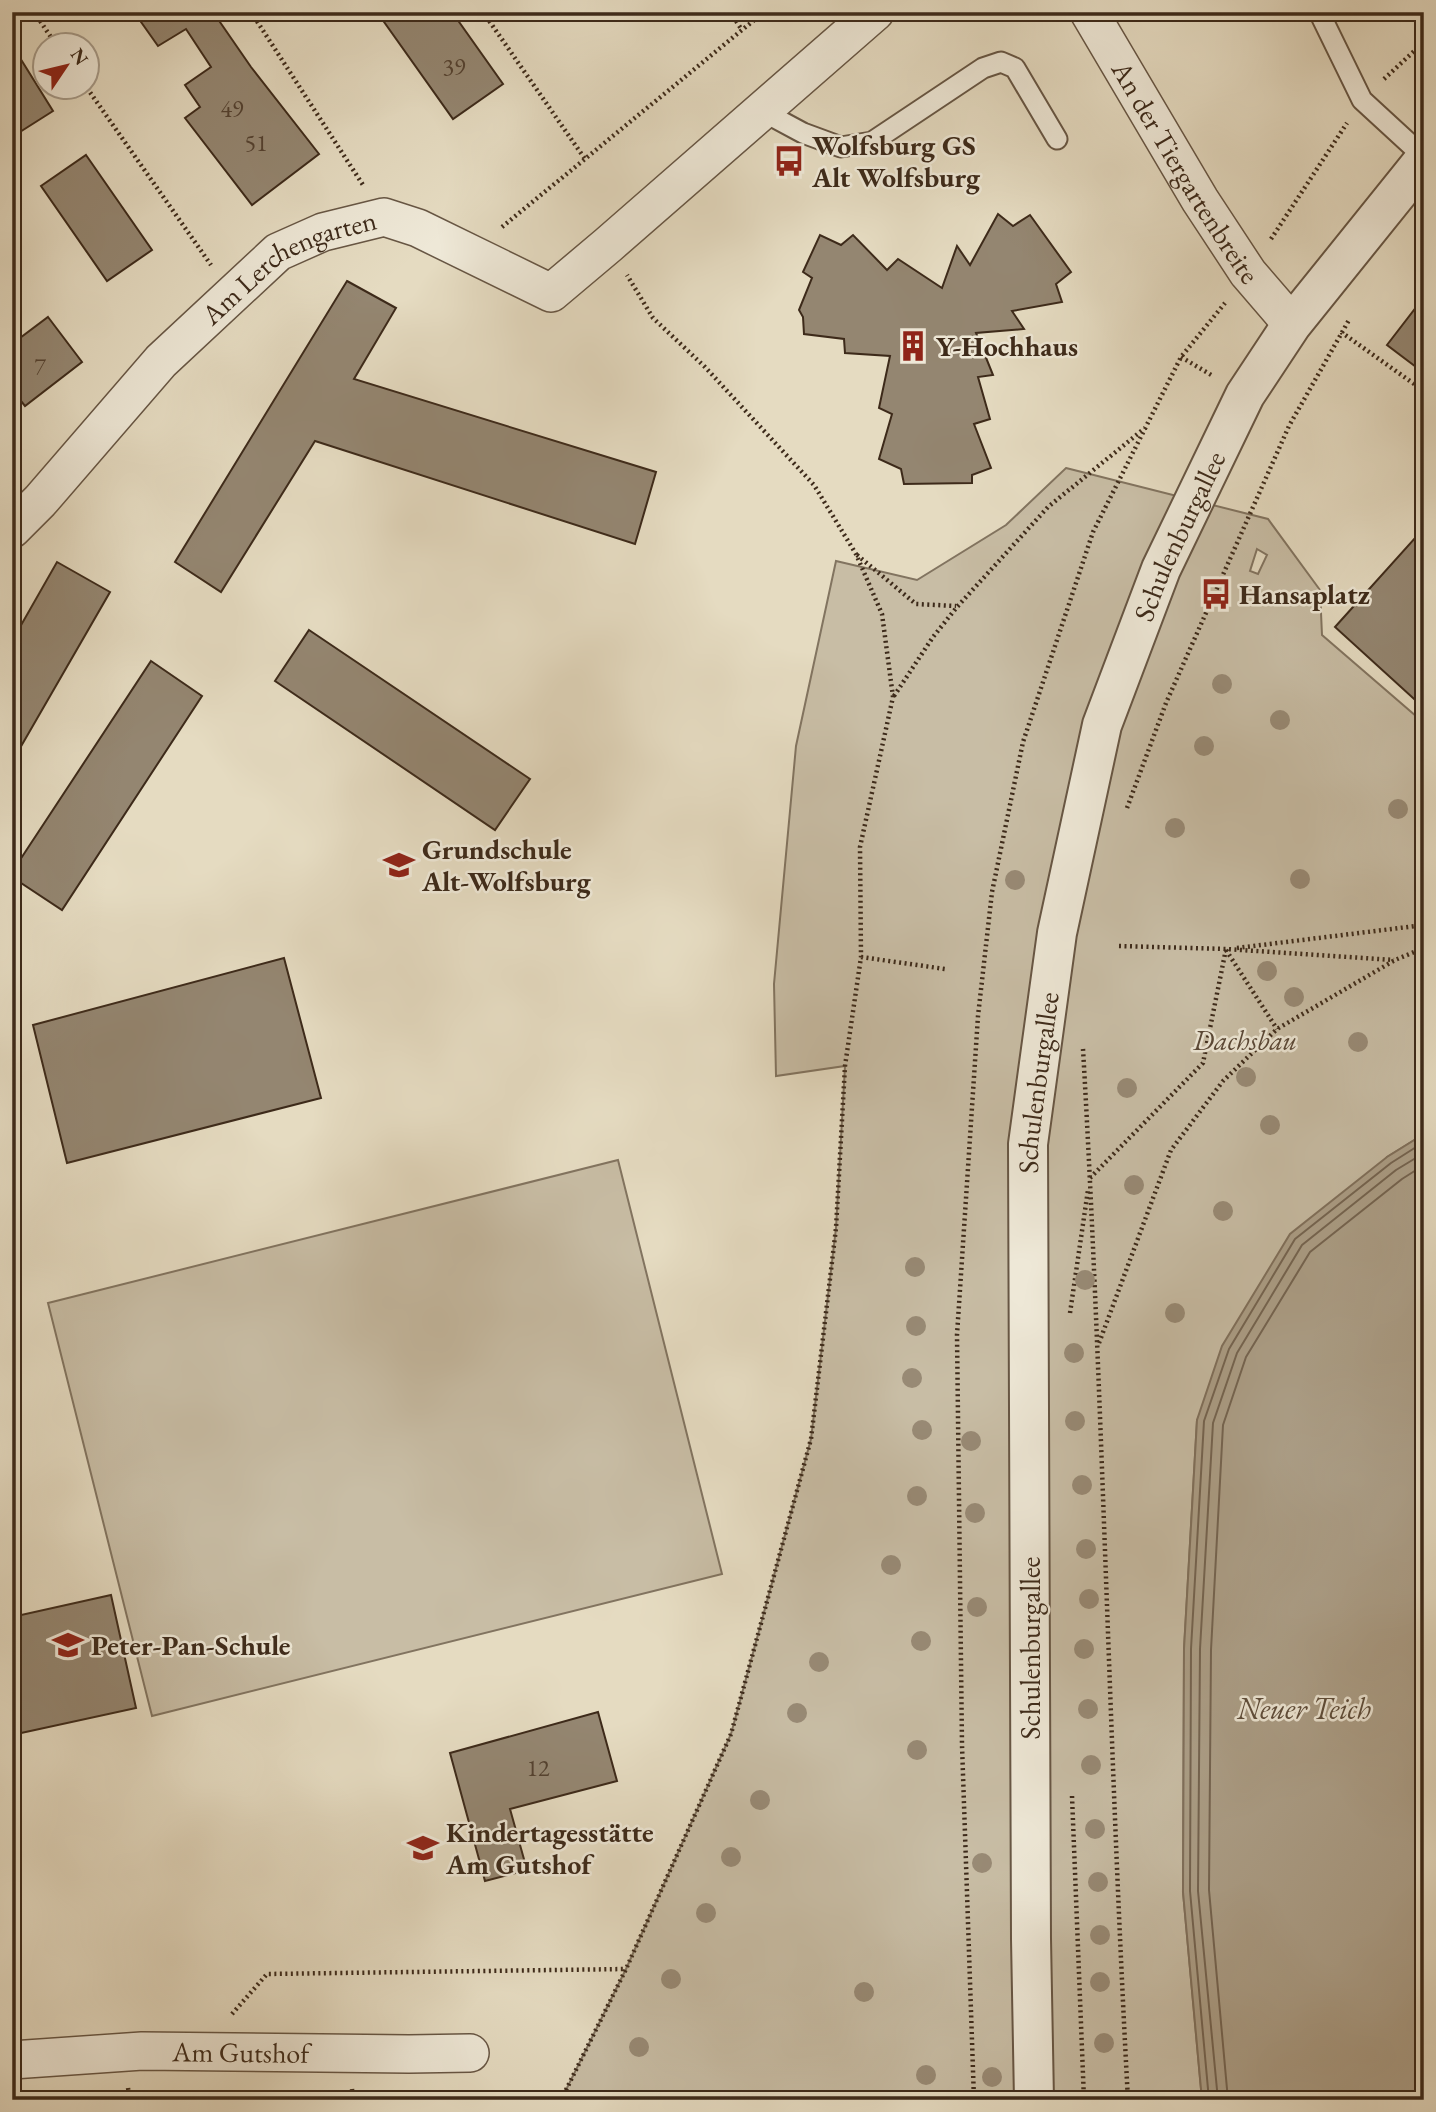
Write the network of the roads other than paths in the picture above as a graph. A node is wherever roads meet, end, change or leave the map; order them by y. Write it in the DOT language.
graph roads {
  1 [pos="875,12"];
  2 [pos="1089,12"];
  3 [pos="1319,12"];
  4 [pos="762,111"];
  5 [pos="1057,139"];
  6 [pos="1424,159"];
  7 [pos="1292,324"];
  8 [pos="12,529"];
  9 [pos="470,2053"];
  10 [pos="12,2060"];
  11 [pos="1034,2100"];
  1 -- 4 [label="street, Am Lerchengarten"];
  2 -- 7 [label="street, An der Tiergartenbreite"];
  3 -- 6 [label="lane"];
  4 -- 5 [label="lane"];
  4 -- 8 [label="street, Am Lerchengarten"];
  6 -- 7 [label="street, Schulenburgallee"];
  7 -- 11 [label="street, Schulenburgallee"];
  9 -- 10 [label="street, Am Gutshof"];
}
